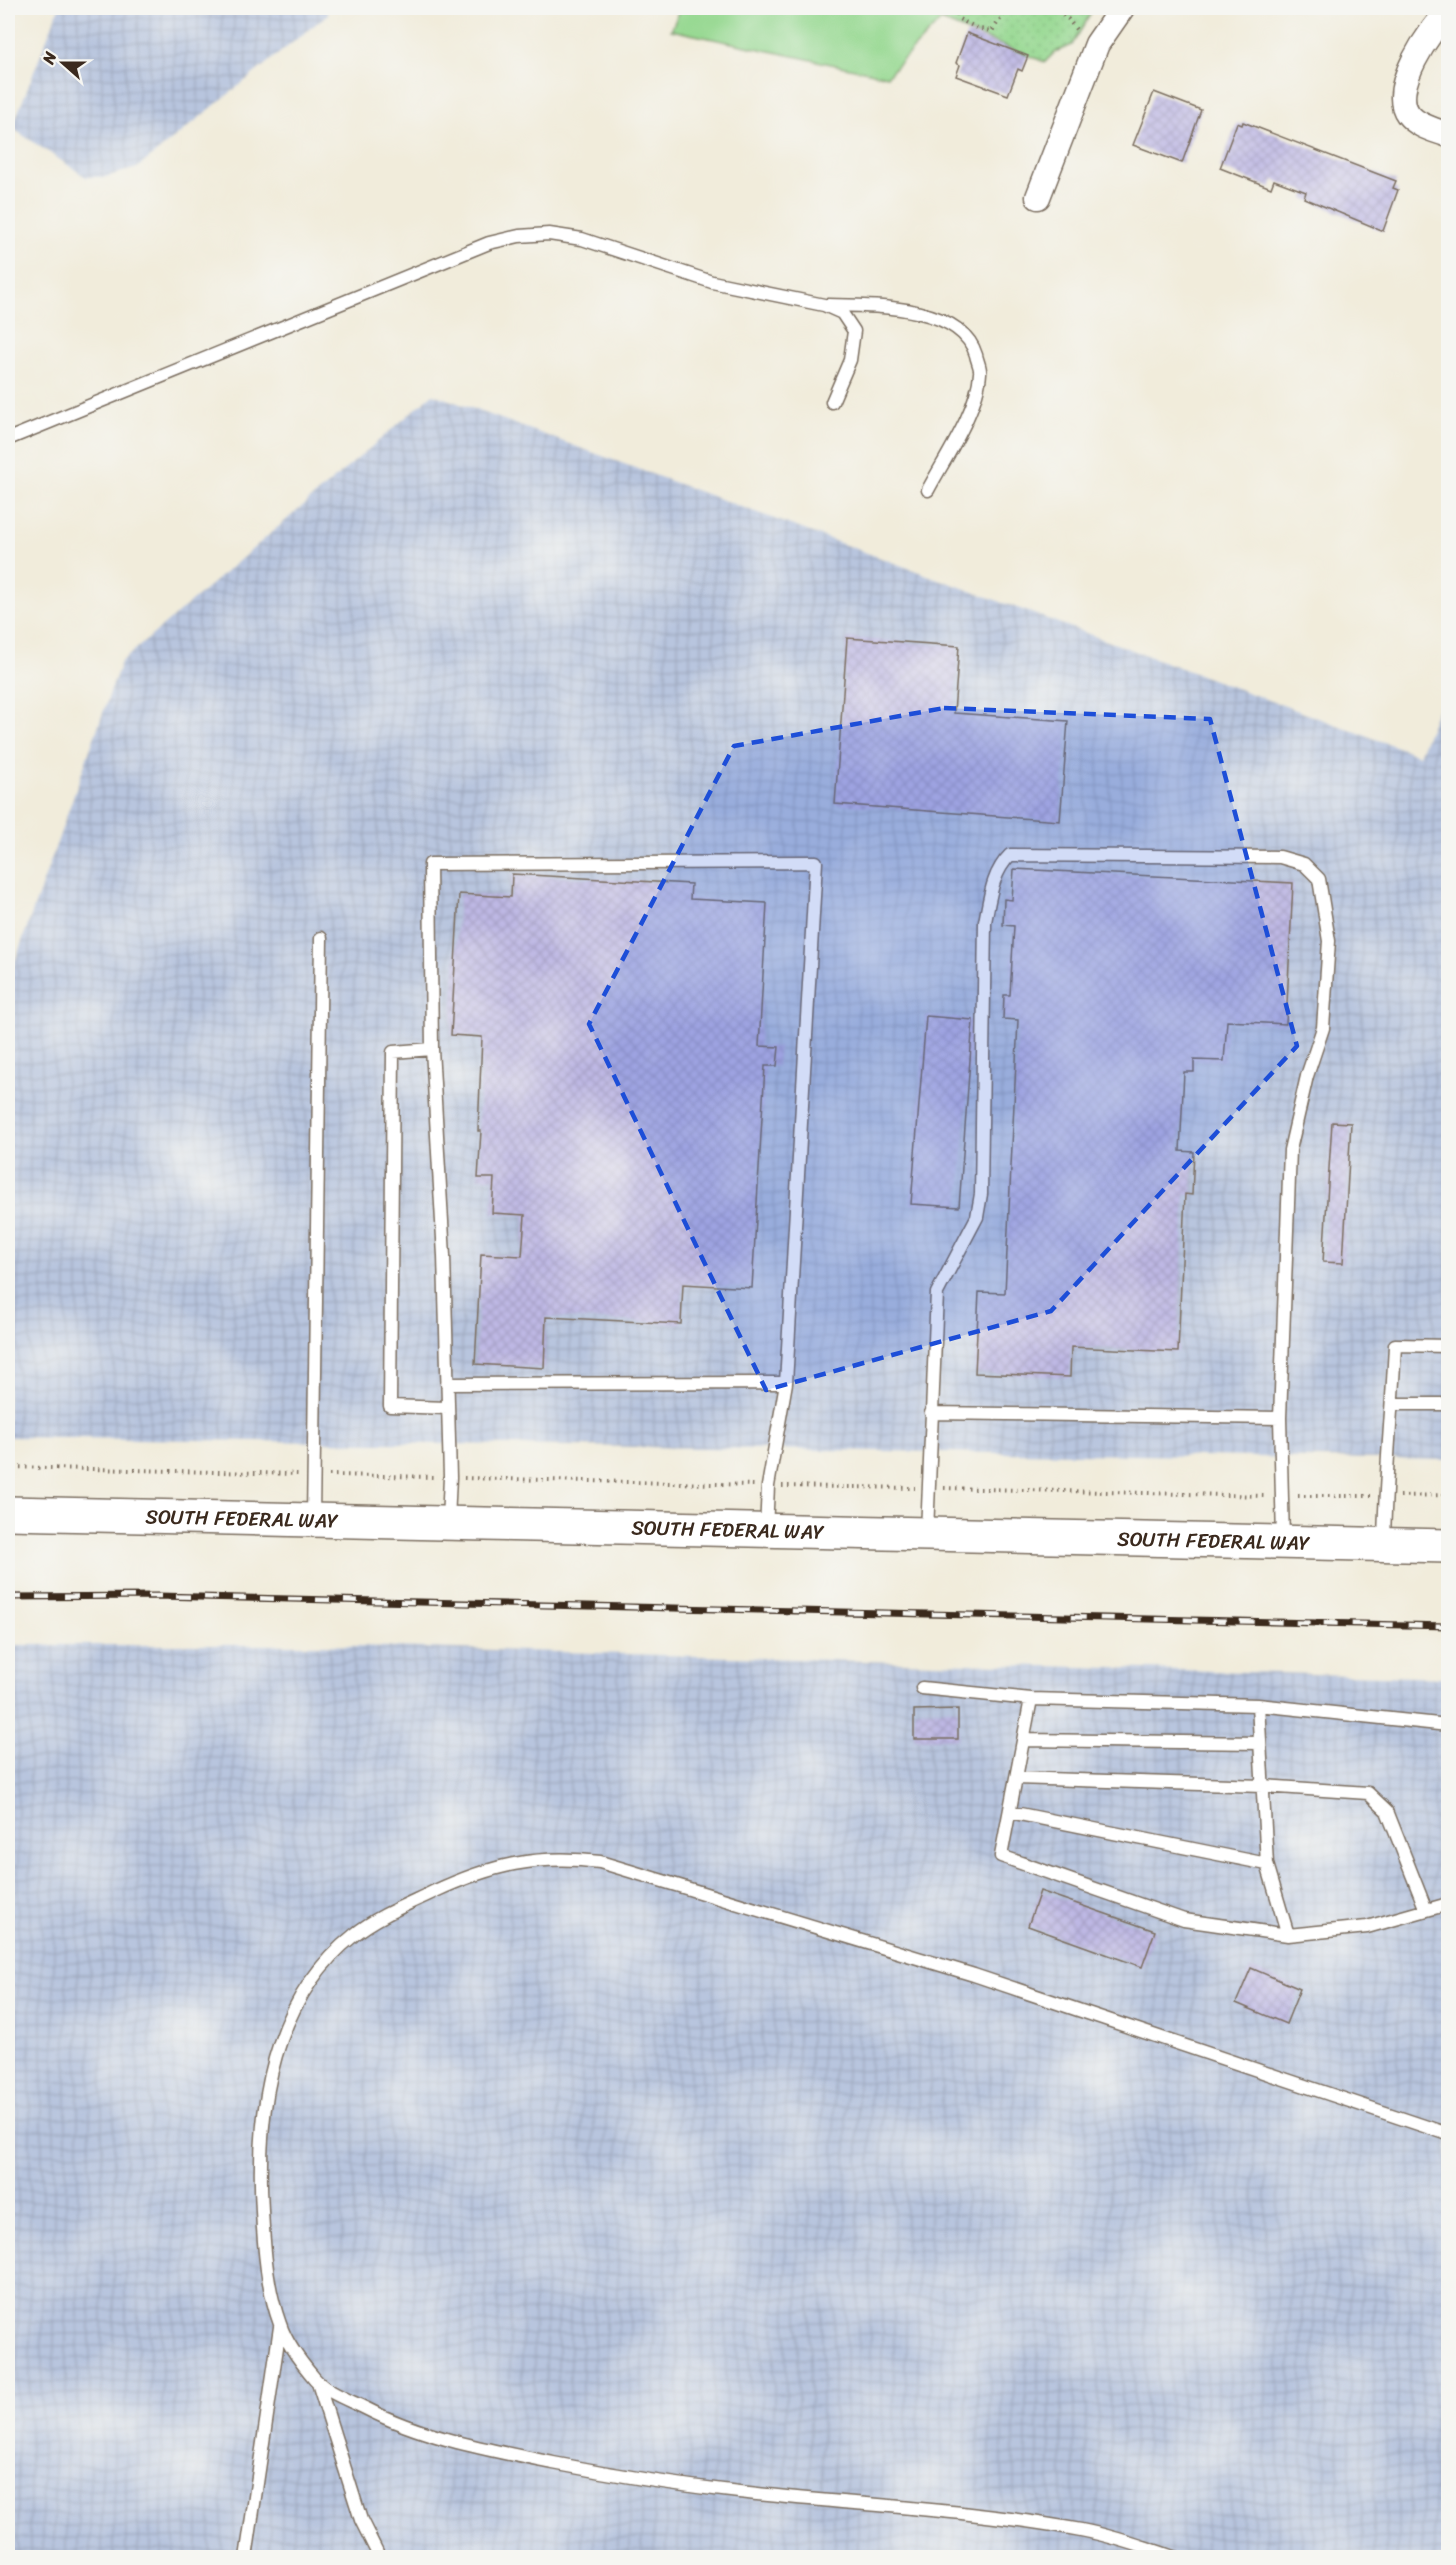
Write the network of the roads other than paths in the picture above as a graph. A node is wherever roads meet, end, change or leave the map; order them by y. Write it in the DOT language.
graph roads {
  1 [pos="1122,8"];
  2 [pos="1449,12"];
  3 [pos="1449,135"];
  4 [pos="1038,196"];
  5 [pos="824,305"];
  6 [pos="832,402"];
  7 [pos="8,439"];
  8 [pos="928,490"];
  9 [pos="321,938"];
  10 [pos="432,1049"];
  11 [pos="1449,1346"];
  12 [pos="786,1383"];
  13 [pos="447,1384"];
  14 [pos="1393,1404"];
  15 [pos="1449,1404"];
  16 [pos="447,1408"];
  17 [pos="931,1413"];
  18 [pos="1280,1418"];
  19 [pos="8,1513"];
  20 [pos="313,1519"];
  21 [pos="448,1522"];
  22 [pos="766,1530"];
  23 [pos="927,1533"];
  24 [pos="1283,1542"];
  25 [pos="1384,1544"];
  26 [pos="1449,1545"];
  27 [pos="922,1688"];
  28 [pos="1031,1699"];
  29 [pos="1258,1706"];
  30 [pos="1449,1725"];
  31 [pos="1023,1740"];
  32 [pos="1260,1743"];
  33 [pos="1016,1778"];
  34 [pos="1262,1786"];
  35 [pos="1010,1812"];
  36 [pos="1267,1864"];
  37 [pos="1449,1904"];
  38 [pos="1426,1910"];
  39 [pos="1288,1935"];
  40 [pos="1449,2134"];
  41 [pos="280,2327"];
  42 [pos="318,2384"];
  43 [pos="246,2558"];
  44 [pos="380,2558"];
  45 [pos="1176,2558"];
  1 -- 4 [label="street"];
  2 -- 3 [label="street"];
  5 -- 6 [label="lane"];
  5 -- 7 [label="lane"];
  5 -- 8 [label="lane"];
  9 -- 20 [label="lane"];
  10 -- 12 [label="lane"];
  10 -- 13 [label="lane"];
  10 -- 16 [label="lane"];
  11 -- 14 [label="lane"];
  12 -- 13 [label="lane"];
  12 -- 22 [label="lane"];
  13 -- 16 [label="lane"];
  14 -- 15 [label="lane"];
  14 -- 25 [label="lane"];
  16 -- 21 [label="lane"];
  17 -- 18 [label="lane"];
  17 -- 18 [label="lane"];
  17 -- 23 [label="lane"];
  18 -- 24 [label="lane"];
  19 -- 20 [label="main road, SOUTH FEDERAL WAY"];
  20 -- 21 [label="main road, SOUTH FEDERAL WAY"];
  21 -- 22 [label="main road, SOUTH FEDERAL WAY"];
  22 -- 23 [label="main road, SOUTH FEDERAL WAY"];
  23 -- 24 [label="main road, SOUTH FEDERAL WAY"];
  24 -- 25 [label="main road, SOUTH FEDERAL WAY"];
  25 -- 26 [label="main road, SOUTH FEDERAL WAY"];
  27 -- 28 [label="lane"];
  28 -- 29 [label="lane"];
  28 -- 31 [label="lane"];
  29 -- 30 [label="lane"];
  29 -- 32 [label="lane"];
  31 -- 32 [label="lane"];
  31 -- 33 [label="lane"];
  32 -- 34 [label="lane"];
  33 -- 34 [label="lane"];
  33 -- 35 [label="lane"];
  34 -- 36 [label="lane"];
  34 -- 38 [label="lane"];
  35 -- 36 [label="lane"];
  35 -- 39 [label="lane"];
  36 -- 39 [label="lane"];
  37 -- 38 [label="lane"];
  38 -- 39 [label="lane"];
  40 -- 41 [label="lane"];
  41 -- 42 [label="lane"];
  41 -- 43 [label="lane"];
  42 -- 44 [label="lane"];
  42 -- 45 [label="lane"];
}
